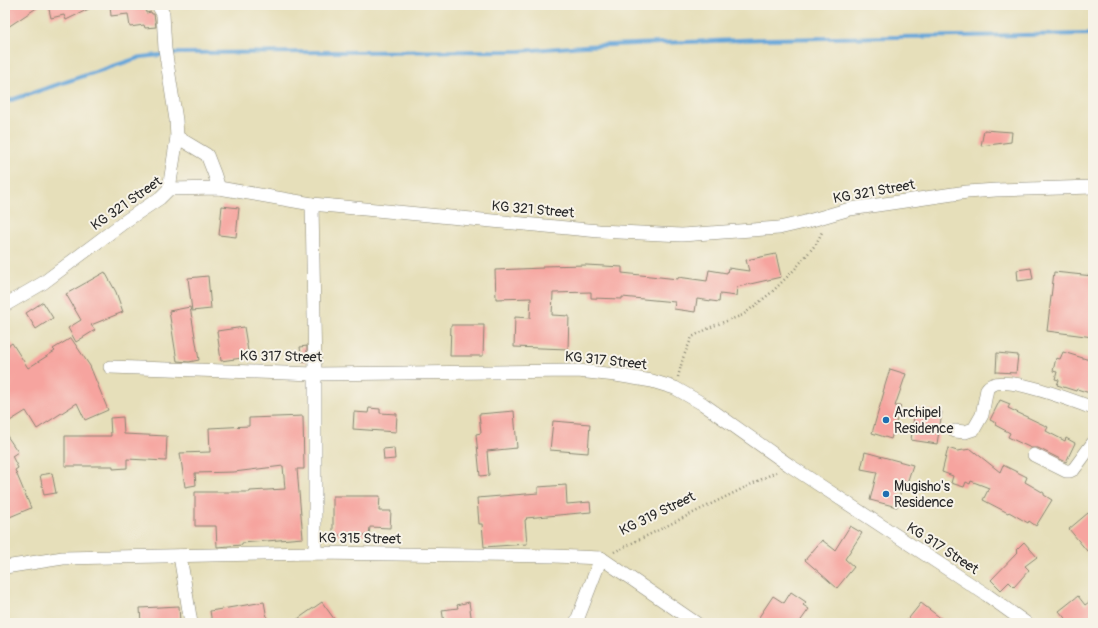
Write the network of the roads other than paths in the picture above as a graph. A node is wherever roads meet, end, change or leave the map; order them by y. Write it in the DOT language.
graph roads {
  1 [pos="158,5"];
  2 [pos="177,137"];
  3 [pos="1093,187"];
  4 [pos="219,188"];
  5 [pos="169,189"];
  6 [pos="312,204"];
  7 [pos="5,305"];
  8 [pos="110,368"];
  9 [pos="315,374"];
  10 [pos="1093,408"];
  11 [pos="955,431"];
  12 [pos="1093,443"];
  13 [pos="1034,455"];
  14 [pos="315,553"];
  15 [pos="180,556"];
  16 [pos="601,558"];
  17 [pos="5,567"];
  18 [pos="191,623"];
  19 [pos="576,623"];
  20 [pos="696,623"];
  21 [pos="1026,623"];
  1 -- 2 [label="street"];
  2 -- 4 [label="street"];
  2 -- 5 [label="street"];
  3 -- 6 [label="street, KG 321 Street"];
  4 -- 5 [label="street, KG 321 Street"];
  4 -- 6 [label="street, KG 321 Street"];
  5 -- 7 [label="street, KG 321 Street"];
  6 -- 9 [label="street"];
  8 -- 9 [label="street, KG 317 Street"];
  9 -- 14 [label="street"];
  9 -- 21 [label="street, KG 317 Street"];
  10 -- 11 [label="street"];
  12 -- 13 [label="street"];
  14 -- 15 [label="street, KG 315 Street"];
  14 -- 16 [label="street, KG 315 Street"];
  15 -- 17 [label="street, KG 315 Street"];
  15 -- 18 [label="street"];
  16 -- 19 [label="street"];
  16 -- 20 [label="street"];
}
